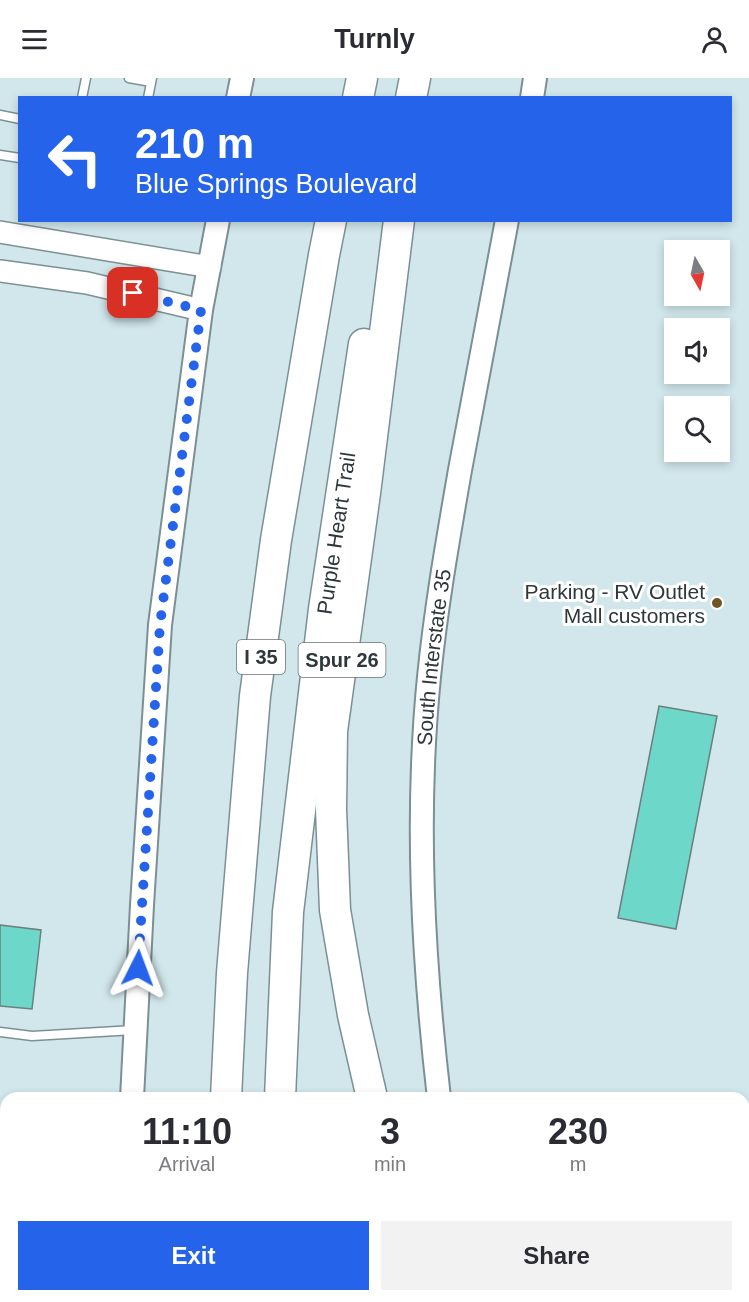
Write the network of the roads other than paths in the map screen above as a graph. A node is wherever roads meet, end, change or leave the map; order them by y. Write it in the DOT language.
graph roads {
  1 [pos="86,78"];
  2 [pos="129,78"];
  3 [pos="242,78"];
  4 [pos="362,78"];
  5 [pos="416,78"];
  6 [pos="535,78"];
  7 [pos="151,80"];
  8 [pos="82,96"];
  9 [pos="148,96"];
  10 [pos="238,96"];
  11 [pos="358,96"];
  12 [pos="413,96"];
  13 [pos="532,96"];
  14 [pos="0,115"];
  15 [pos="18,119"];
  16 [pos="0,155"];
  17 [pos="18,158"];
  18 [pos="218,222"];
  19 [pos="331,222"];
  20 [pos="388,222"];
  21 [pos="399,222"];
  22 [pos="507,222"];
  23 [pos="0,232"];
  24 [pos="210,267"];
  25 [pos="0,271"];
  26 [pos="201,310"];
  27 [pos="135,1030"];
  28 [pos="0,1032"];
  29 [pos="132,1092"];
  30 [pos="226,1092"];
  31 [pos="280,1092"];
  32 [pos="371,1092"];
  33 [pos="438,1092"];
  1 -- 8 [label="lane"];
  2 -- 7 [label="lane"];
  3 -- 10 [label="main road"];
  4 -- 11 [label="highway"];
  5 -- 12 [label="highway"];
  6 -- 13 [label="main road"];
  7 -- 9 [label="lane"];
  14 -- 15 [label="lane"];
  16 -- 17 [label="lane"];
  18 -- 24 [label="main road"];
  19 -- 30 [label="highway, I 35"];
  20 -- 31 [label="highway, Purple Heart Trail / I 35"];
  21 -- 32 [label="highway, Spur 26"];
  22 -- 33 [label="main road, South Interstate 35"];
  23 -- 24 [label="street"];
  24 -- 26 [label="main road"];
  25 -- 26 [label="street"];
  26 -- 27 [label="main road"];
  27 -- 28 [label="lane"];
  27 -- 29 [label="main road"];
}
